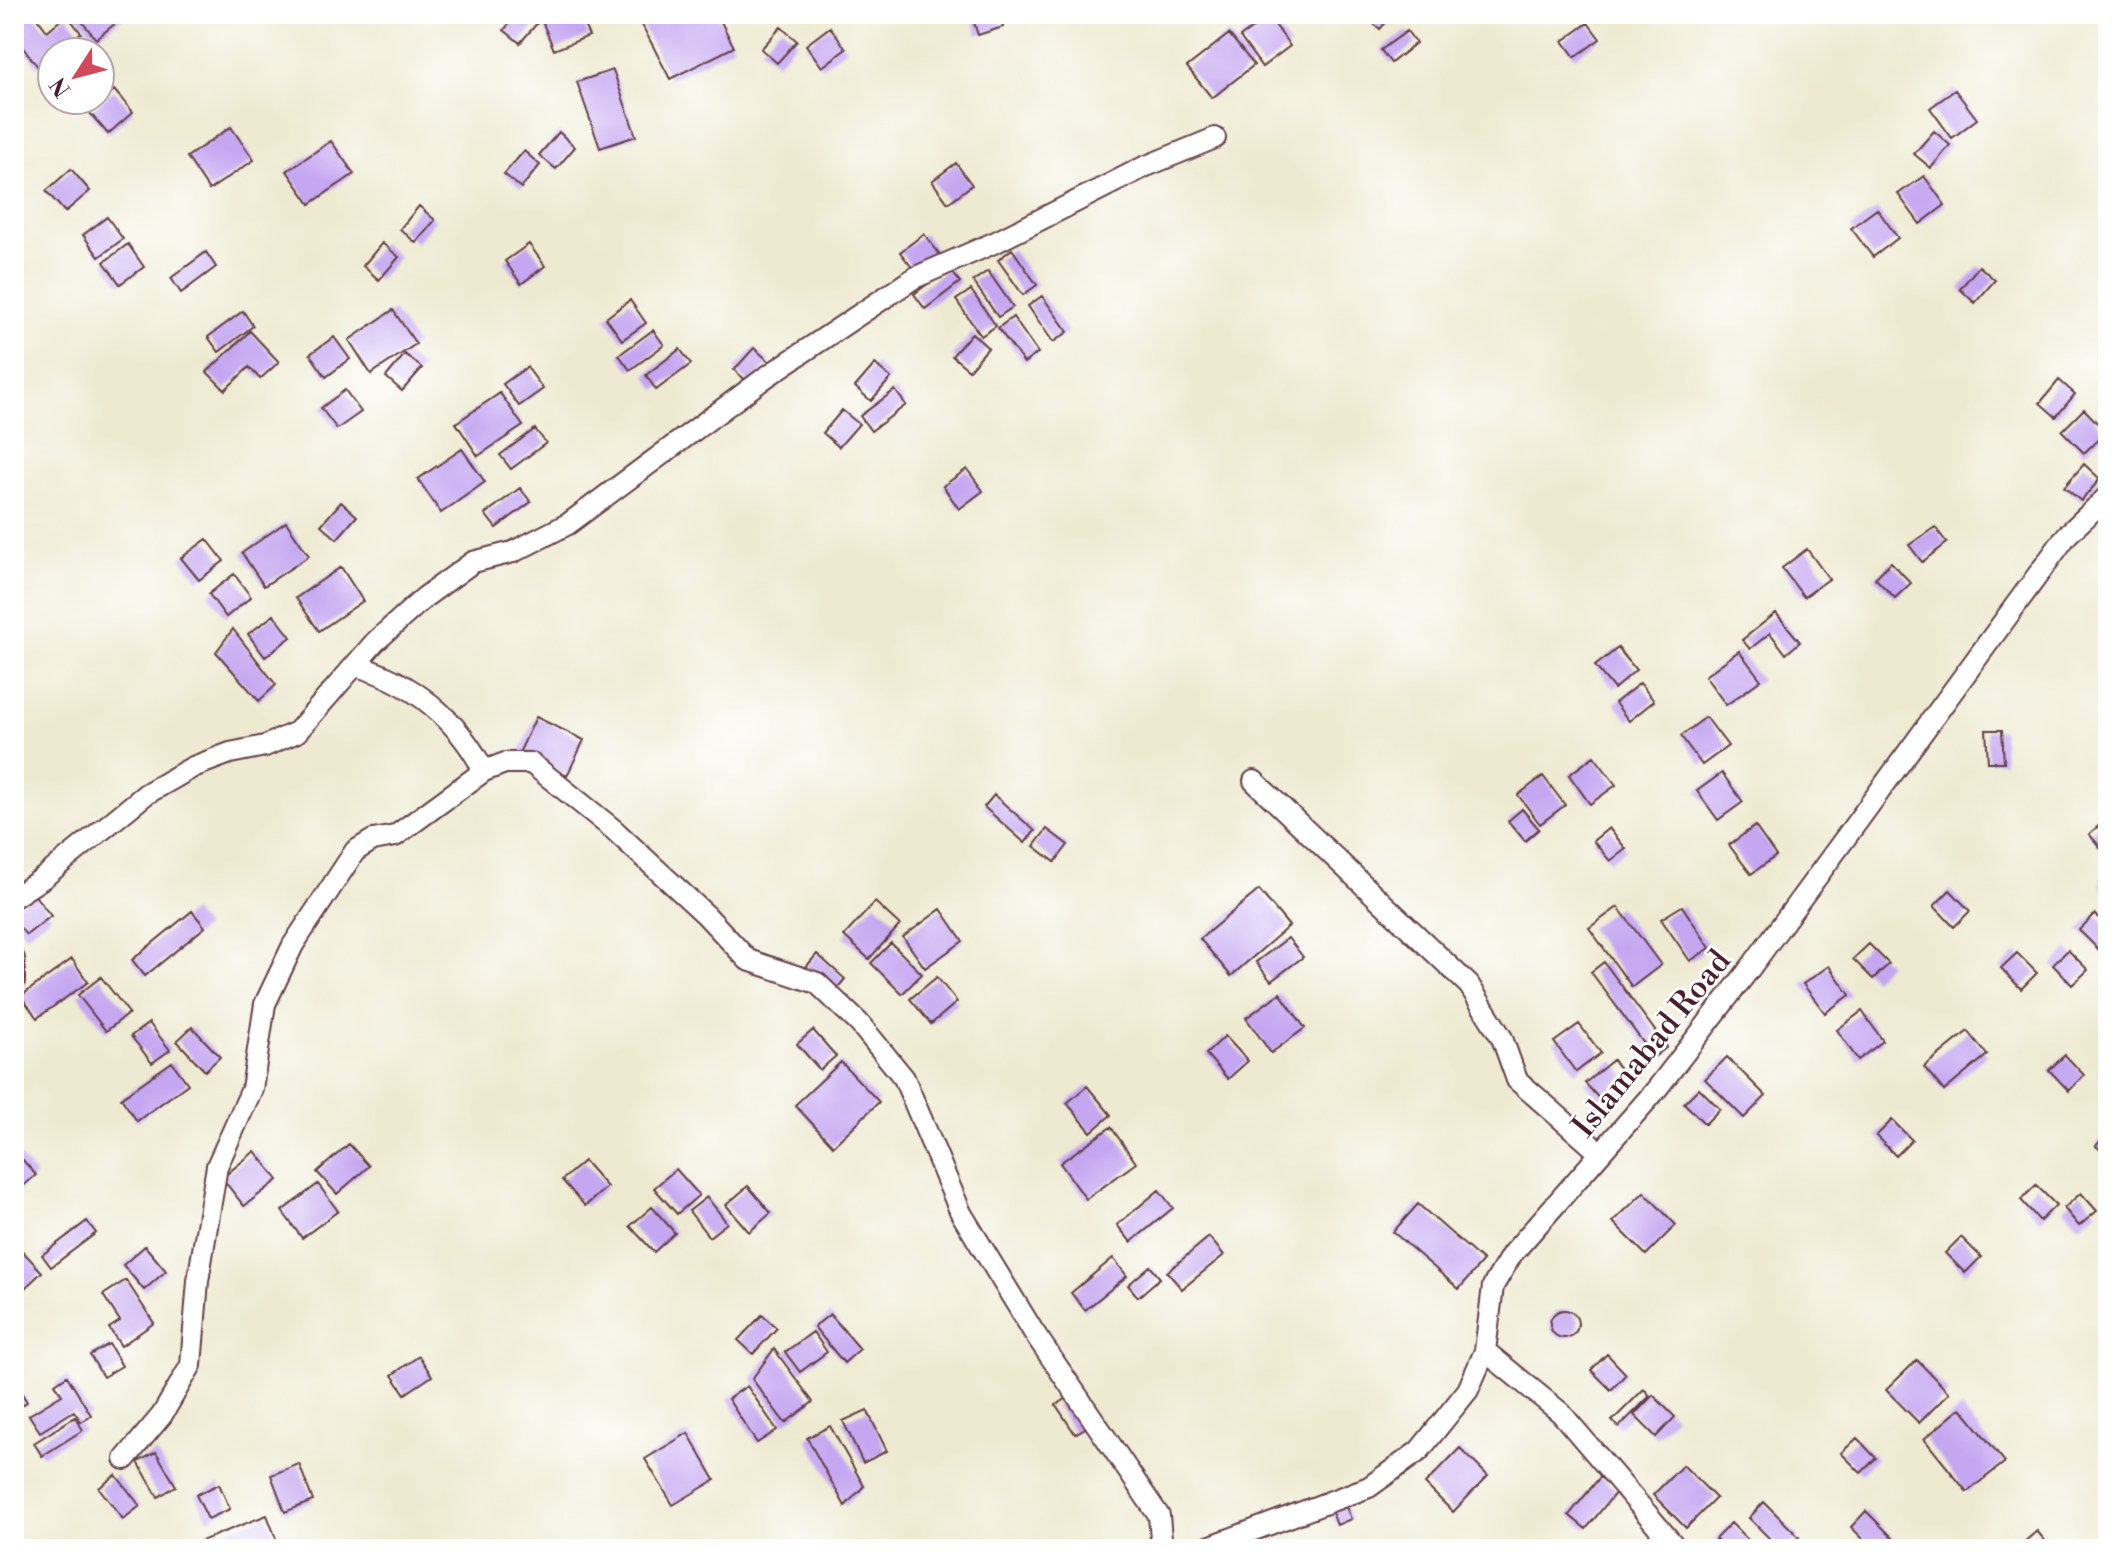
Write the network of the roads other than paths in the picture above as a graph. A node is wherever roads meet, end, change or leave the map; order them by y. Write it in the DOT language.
graph roads {
  1 [pos="1215,138"];
  2 [pos="2108,496"];
  3 [pos="356,666"];
  4 [pos="484,771"];
  5 [pos="1254,781"];
  6 [pos="14,897"];
  7 [pos="14,959"];
  8 [pos="14,982"];
  9 [pos="1600,1153"];
  10 [pos="1485,1351"];
  11 [pos="125,1459"];
  12 [pos="1162,1549"];
  13 [pos="1203,1549"];
  14 [pos="1677,1549"];
  1 -- 3 [label="street"];
  2 -- 9 [label="street, Islamabad Road"];
  3 -- 4 [label="street"];
  3 -- 6 [label="street"];
  4 -- 11 [label="street"];
  4 -- 12 [label="street"];
  5 -- 9 [label="street"];
  7 -- 8 [label="street"];
  9 -- 10 [label="street, Islamabad Road"];
  10 -- 13 [label="street, Islamabad Road"];
  10 -- 14 [label="street"];
}
